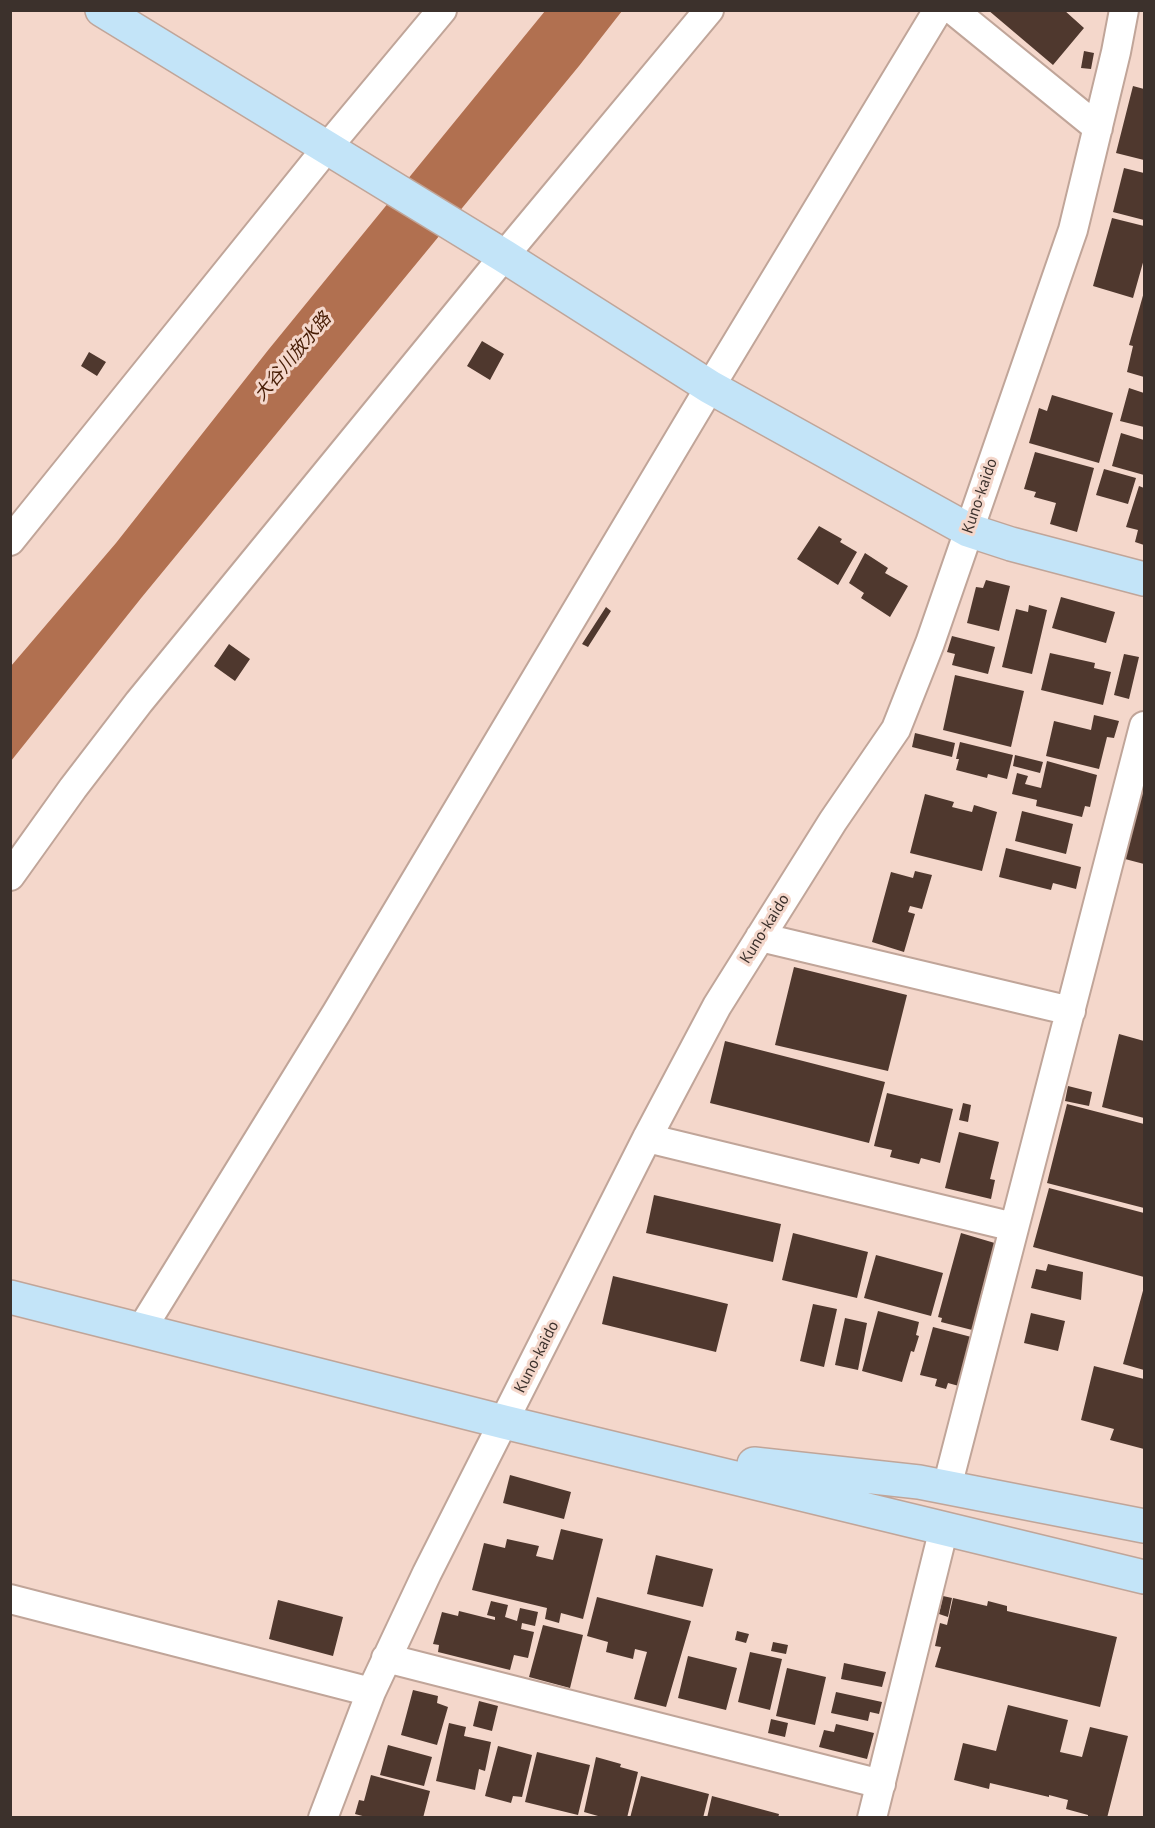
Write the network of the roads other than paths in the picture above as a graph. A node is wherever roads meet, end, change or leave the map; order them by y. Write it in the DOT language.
graph roads {
  1 [pos="102,10"];
  2 [pos="442,10"];
  3 [pos="709,10"];
  4 [pos="938,10"];
  5 [pos="953,10"];
  6 [pos="1124,10"];
  7 [pos="1098,128"];
  8 [pos="326,149"];
  9 [pos="504,256"];
  10 [pos="710,387"];
  11 [pos="968,530"];
  12 [pos="10,541"];
  13 [pos="1144,579"];
  14 [pos="1144,726"];
  15 [pos="10,876"];
  16 [pos="760,937"];
  17 [pos="1071,1011"];
  18 [pos="647,1138"];
  19 [pos="1014,1227"];
  20 [pos="10,1297"];
  21 [pos="141,1330"];
  22 [pos="504,1422"];
  23 [pos="629,1451"];
  24 [pos="947,1487"];
  25 [pos="1144,1526"];
  26 [pos="944,1528"];
  27 [pos="1144,1577"];
  28 [pos="10,1599"];
  29 [pos="387,1658"];
  30 [pos="371,1692"];
  31 [pos="881,1784"];
  32 [pos="323,1818"];
  33 [pos="872,1818"];
  1 -- 8 [label="street"];
  2 -- 8 [label="street"];
  3 -- 9 [label="street"];
  4 -- 10 [label="street"];
  5 -- 7 [label="street"];
  6 -- 7 [label="street, Kuno-kaido"];
  7 -- 11 [label="street, Kuno-kaido"];
  8 -- 9 [label="street"];
  8 -- 12 [label="street"];
  9 -- 10 [label="street"];
  9 -- 15 [label="street"];
  10 -- 11 [label="street"];
  10 -- 21 [label="street"];
  11 -- 13 [label="street"];
  11 -- 16 [label="street, Kuno-kaido"];
  14 -- 17 [label="street"];
  16 -- 17 [label="street"];
  16 -- 18 [label="street, Kuno-kaido"];
  17 -- 19 [label="street"];
  18 -- 19 [label="street"];
  18 -- 22 [label="street, Kuno-kaido"];
  19 -- 24 [label="street"];
  20 -- 21 [label="street"];
  21 -- 22 [label="street"];
  22 -- 23 [label="street"];
  22 -- 29 [label="street, Kuno-kaido"];
  23 -- 24 [label="street"];
  23 -- 26 [label="street"];
  24 -- 25 [label="street"];
  26 -- 27 [label="street"];
  26 -- 31 [label="street"];
  28 -- 30 [label="street"];
  29 -- 30 [label="street, Kuno-kaido"];
  29 -- 31 [label="street"];
  30 -- 32 [label="street, Kuno-kaido"];
  31 -- 33 [label="street"];
}
